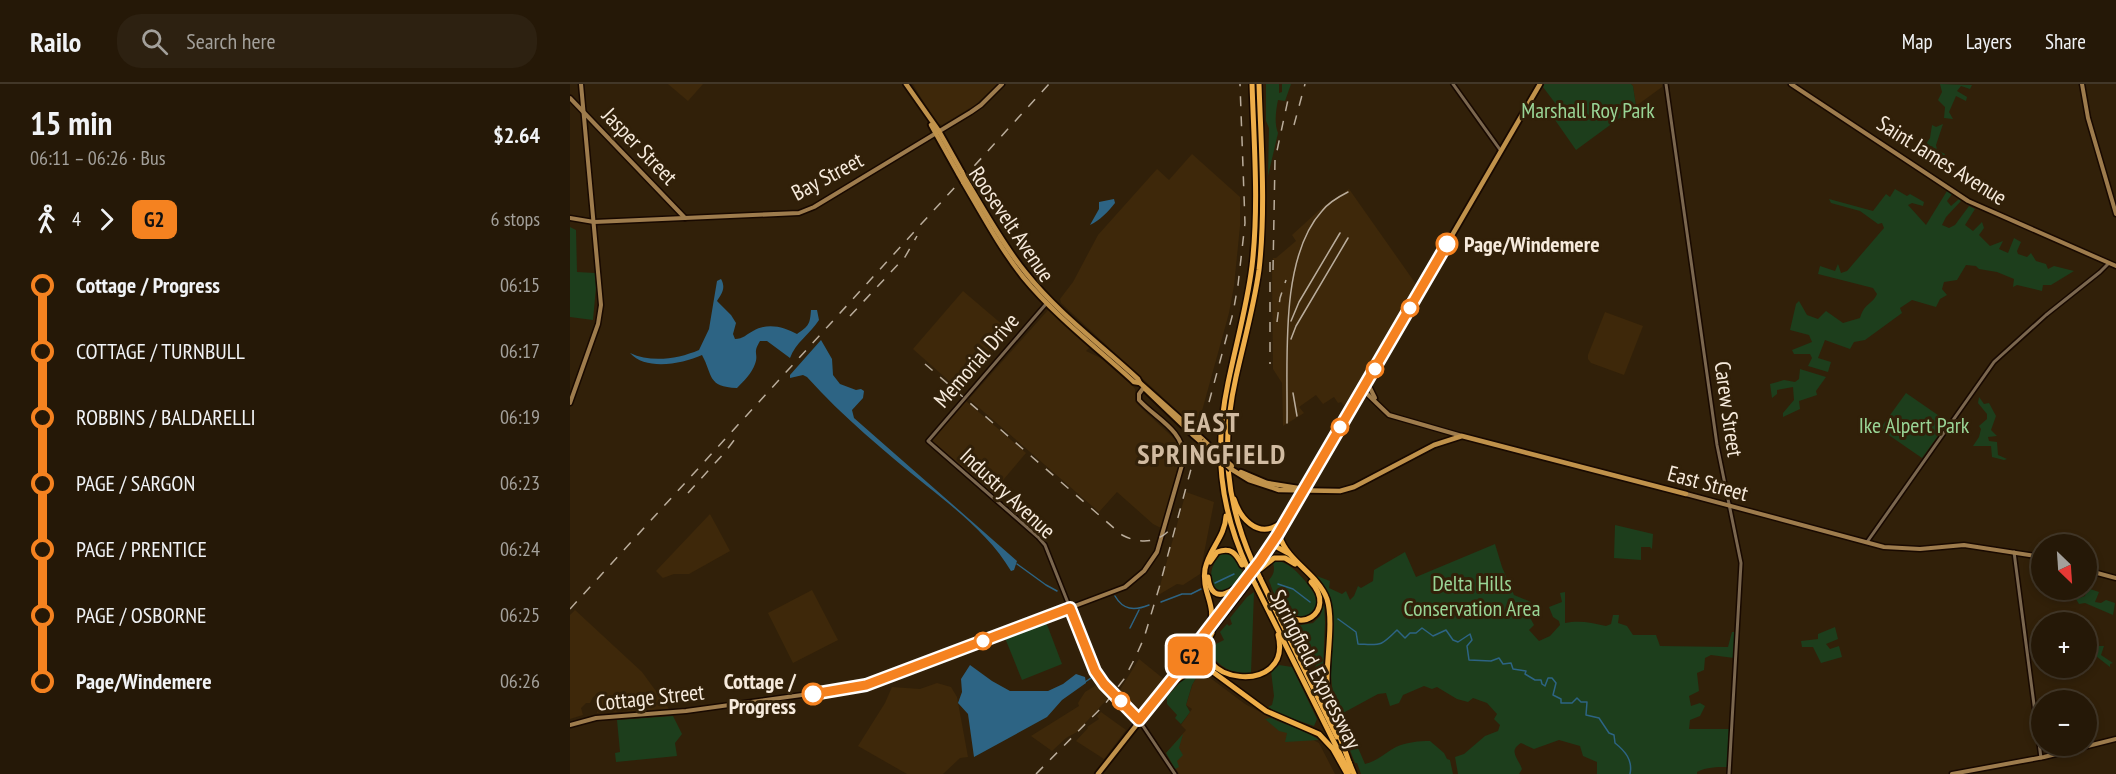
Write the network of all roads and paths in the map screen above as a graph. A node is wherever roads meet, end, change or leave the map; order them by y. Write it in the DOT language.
graph roads {
  1 [pos="581,84"];
  2 [pos="906,84"];
  3 [pos="1002,84"];
  4 [pos="1252,84"];
  5 [pos="1259,84"];
  6 [pos="1453,84"];
  7 [pos="1540,84"];
  8 [pos="1665,84"];
  9 [pos="1791,84"];
  10 [pos="2082,84"];
  11 [pos="570,98"];
  12 [pos="583,110"];
  13 [pos="937,133"];
  14 [pos="1501,151"];
  15 [pos="2116,214"];
  16 [pos="570,218"];
  17 [pos="685,218"];
  18 [pos="594,222"];
  19 [pos="2109,263"];
  20 [pos="2116,266"];
  21 [pos="1049,302"];
  22 [pos="1367,382"];
  23 [pos="1142,385"];
  24 [pos="1363,390"];
  25 [pos="1376,402"];
  26 [pos="570,403"];
  27 [pos="1462,436"];
  28 [pos="928,441"];
  29 [pos="1232,467"];
  30 [pos="1228,476"];
  31 [pos="1279,490"];
  32 [pos="1304,490"];
  33 [pos="1686,494"];
  34 [pos="1299,499"];
  35 [pos="1225,506"];
  36 [pos="1730,507"];
  37 [pos="1292,511"];
  38 [pos="1280,537"];
  39 [pos="1867,542"];
  40 [pos="1273,545"];
  41 [pos="2014,552"];
  42 [pos="2031,555"];
  43 [pos="1292,556"];
  44 [pos="1259,570"];
  45 [pos="1248,572"];
  46 [pos="2097,573"];
  47 [pos="1260,578"];
  48 [pos="2116,578"];
  49 [pos="1070,608"];
  50 [pos="1270,615"];
  51 [pos="1210,631"];
  52 [pos="1189,658"];
  53 [pos="1175,676"];
  54 [pos="1165,688"];
  55 [pos="1139,720"];
  56 [pos="570,725"];
  57 [pos="2116,739"];
  58 [pos="2041,758"];
  59 [pos="1350,765"];
  60 [pos="1098,774"];
  61 [pos="1175,774"];
  62 [pos="1350,774"];
  63 [pos="1729,774"];
  64 [pos="1952,774"];
  1 -- 12 [label="main road"];
  2 -- 13 [label="main road, Roosevelt Avenue"];
  3 -- 13 [label="main road, Bay Street"];
  4 -- 35 [label="highway, Springfield Expressway"];
  5 -- 30 [label="highway, Springfield Expressway"];
  6 -- 14 [label="street"];
  7 -- 14 [label="main road"];
  8 -- 36 [label="street, Carew Street"];
  9 -- 19 [label="main road, Saint James Avenue"];
  10 -- 15 [label="main road"];
  11 -- 12 [label="main road, Jasper Street"];
  12 -- 17 [label="main road, Jasper Street"];
  12 -- 18 [label="main road"];
  13 -- 17 [label="main road, Bay Street"];
  13 -- 21 [label="main road, Roosevelt Avenue, bridge"];
  14 -- 22 [label="main road"];
  16 -- 18 [label="main road, Bay Street"];
  17 -- 18 [label="main road, Bay Street"];
  18 -- 26 [label="main road"];
  19 -- 20 [label="main road, Saint James Avenue"];
  19 -- 39 [label="street"];
  21 -- 23 [label="main road, Roosevelt Avenue"];
  21 -- 28 [label="street, Memorial Drive"];
  22 -- 24 [label="main road"];
  22 -- 25 [label="main road"];
  23 -- 29 [label="main road, Roosevelt Avenue, bridge"];
  23 -- 49 [label="main road, Cottage Street"];
  24 -- 25 [label="main road, East Street"];
  24 -- 32 [label="main road"];
  25 -- 27 [label="main road, East Street"];
  27 -- 32 [label="main road, Roosevelt Avenue"];
  27 -- 33 [label="main road, East Street"];
  28 -- 49 [label="street, Industry Avenue"];
  29 -- 31 [label="main road, Roosevelt Avenue"];
  29 -- 32 [label="main road, Roosevelt Avenue"];
  30 -- 37 [label="highway"];
  30 -- 47 [label="highway, Springfield Expressway, bridge"];
  31 -- 32 [label="main road, Roosevelt Avenue"];
  31 -- 34 [label="main road"];
  32 -- 34 [label="main road"];
  33 -- 36 [label="main road, East Street"];
  34 -- 37 [label="main road"];
  35 -- 45 [label="highway, Springfield Expressway"];
  35 -- 51 [label="highway"];
  36 -- 39 [label="main road, East Street"];
  36 -- 63 [label="street, Carew Street"];
  37 -- 38 [label="main road"];
  37 -- 40 [label="main road"];
  38 -- 40 [label="main road"];
  38 -- 43 [label="highway"];
  39 -- 41 [label="main road, East Street"];
  40 -- 43 [label="highway"];
  40 -- 44 [label="main road"];
  40 -- 45 [label="main road"];
  41 -- 42 [label="main road, East Street"];
  41 -- 58 [label="street"];
  43 -- 59 [label="highway"];
  44 -- 47 [label="highway"];
  44 -- 51 [label="main road"];
  45 -- 45 [label="highway"];
  45 -- 50 [label="highway, Springfield Expressway, bridge"];
  45 -- 51 [label="main road"];
  46 -- 48 [label="main road"];
  47 -- 59 [label="highway, Springfield Expressway"];
  49 -- 55 [label="street, Industry Avenue"];
  49 -- 56 [label="main road, Cottage Street"];
  50 -- 51 [label="highway"];
  50 -- 62 [label="highway, Springfield Expressway"];
  51 -- 52 [label="main road"];
  52 -- 53 [label="highway"];
  53 -- 54 [label="main road"];
  54 -- 55 [label="main road"];
  54 -- 62 [label="highway"];
  55 -- 60 [label="main road"];
  55 -- 61 [label="street, Industry Avenue"];
  57 -- 58 [label="main road"];
  58 -- 64 [label="main road"];
  59 -- 62 [label="highway, Springfield Expressway"];
}
